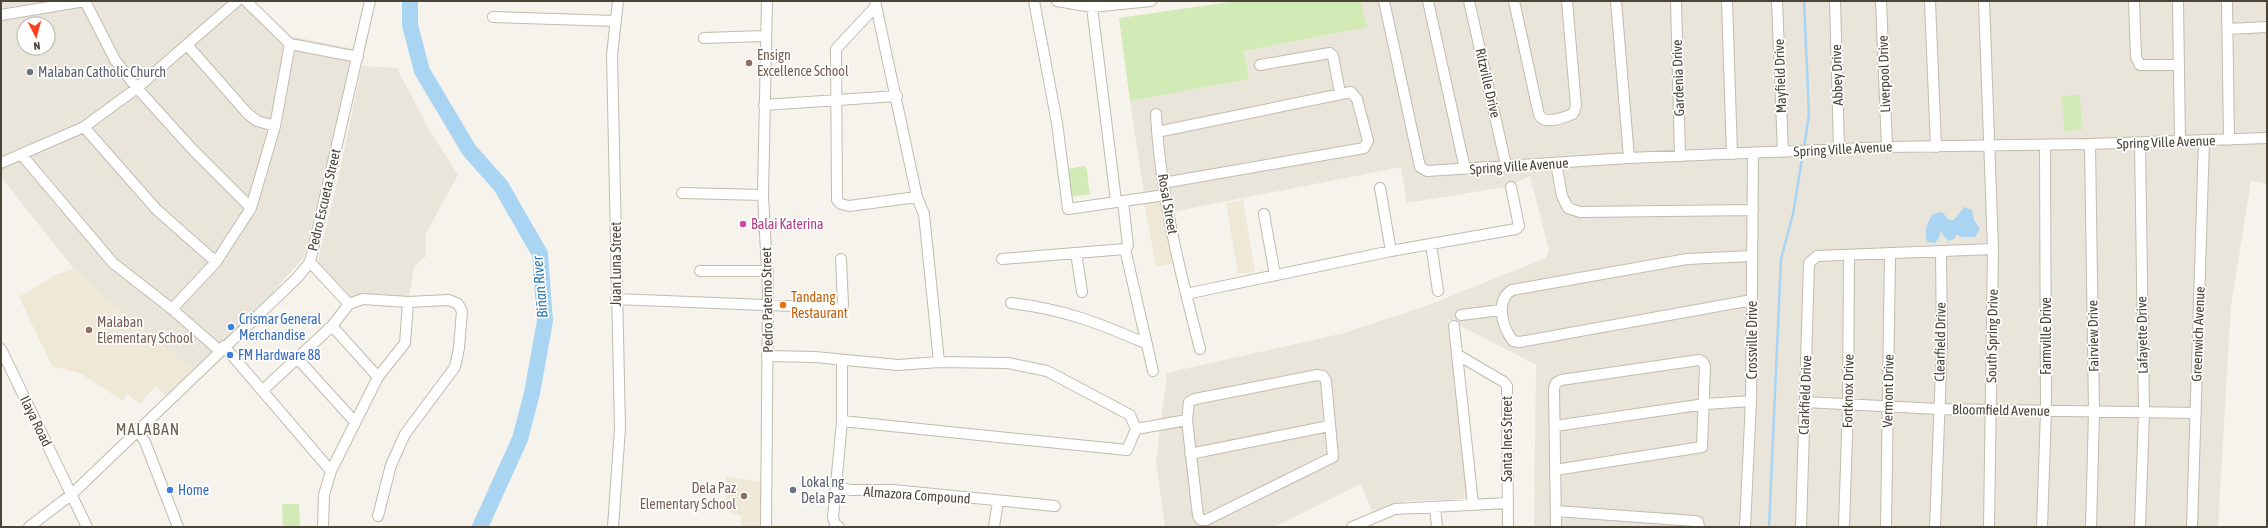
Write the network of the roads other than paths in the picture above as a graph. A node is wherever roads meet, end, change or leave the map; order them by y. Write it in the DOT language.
graph roads {
  1 [pos="85,1"];
  2 [pos="238,1"];
  3 [pos="246,1"];
  4 [pos="370,1"];
  5 [pos="618,1"];
  6 [pos="767,1"];
  7 [pos="1034,1"];
  8 [pos="1057,1"];
  9 [pos="1151,1"];
  10 [pos="1384,1"];
  11 [pos="1428,1"];
  12 [pos="1469,1"];
  13 [pos="1514,1"];
  14 [pos="1567,1"];
  15 [pos="1616,1"];
  16 [pos="1676,1"];
  17 [pos="1727,1"];
  18 [pos="1777,1"];
  19 [pos="1835,1"];
  20 [pos="1881,1"];
  21 [pos="1930,1"];
  22 [pos="1984,1"];
  23 [pos="2134,1"];
  24 [pos="2178,1"];
  25 [pos="2227,1"];
  26 [pos="876,4"];
  27 [pos="1092,7"];
  28 [pos="1,15"];
  29 [pos="492,17"];
  30 [pos="615,21"];
  31 [pos="2267,27"];
  32 [pos="2228,29"];
  33 [pos="766,36"];
  34 [pos="704,38"];
  35 [pos="290,44"];
  36 [pos="188,46"];
  37 [pos="358,57"];
  38 [pos="1260,65"];
  39 [pos="2179,65"];
  40 [pos="137,88"];
  41 [pos="1340,93"];
  42 [pos="897,96"];
  43 [pos="835,101"];
  44 [pos="764,106"];
  45 [pos="1156,114"];
  46 [pos="276,126"];
  47 [pos="84,127"];
  48 [pos="1157,132"];
  49 [pos="2267,138"];
  50 [pos="2204,140"];
  51 [pos="2229,140"];
  52 [pos="2180,142"];
  53 [pos="2140,143"];
  54 [pos="2090,144"];
  55 [pos="1989,145"];
  56 [pos="2045,145"];
  57 [pos="1888,147"];
  58 [pos="1936,147"];
  59 [pos="1839,149"];
  60 [pos="1783,152"];
  61 [pos="1753,153"];
  62 [pos="21,154"];
  63 [pos="1732,154"];
  64 [pos="1680,156"];
  65 [pos="1629,158"];
  66 [pos="1,163"];
  67 [pos="1556,163"];
  68 [pos="1506,165"];
  69 [pos="1465,169"];
  70 [pos="1163,183"];
  71 [pos="1511,187"];
  72 [pos="1380,188"];
  73 [pos="682,193"];
  74 [pos="763,195"];
  75 [pos="1165,195"];
  76 [pos="917,197"];
  77 [pos="1120,201"];
  78 [pos="251,208"];
  79 [pos="1753,210"];
  80 [pos="1264,214"];
  81 [pos="1431,244"];
  82 [pos="1125,249"];
  83 [pos="1993,250"];
  84 [pos="1391,251"];
  85 [pos="1941,252"];
  86 [pos="1076,253"];
  87 [pos="1890,254"];
  88 [pos="1849,255"];
  89 [pos="1752,256"];
  90 [pos="841,259"];
  91 [pos="1002,259"];
  92 [pos="216,262"];
  93 [pos="310,262"];
  94 [pos="700,271"];
  95 [pos="768,271"];
  96 [pos="1275,275"];
  97 [pos="1438,291"];
  98 [pos="1082,292"];
  99 [pos="1186,294"];
  100 [pos="616,299"];
  101 [pos="1752,300"];
  102 [pos="408,302"];
  103 [pos="1011,302"];
  104 [pos="349,304"];
  105 [pos="768,304"];
  106 [pos="172,309"];
  107 [pos="1501,310"];
  108 [pos="1461,315"];
  109 [pos="332,326"];
  110 [pos="1454,326"];
  111 [pos="1147,344"];
  112 [pos="1,349"];
  113 [pos="222,349"];
  114 [pos="1200,349"];
  115 [pos="767,356"];
  116 [pos="1458,356"];
  117 [pos="297,358"];
  118 [pos="842,361"];
  119 [pos="939,362"];
  120 [pos="1152,370"];
  121 [pos="378,378"];
  122 [pos="263,390"];
  123 [pos="1751,401"];
  124 [pos="1806,402"];
  125 [pos="1705,404"];
  126 [pos="1848,404"];
  127 [pos="1888,406"];
  128 [pos="1991,408"];
  129 [pos="1938,409"];
  130 [pos="2046,411"];
  131 [pos="2094,412"];
  132 [pos="2144,413"];
  133 [pos="2196,413"];
  134 [pos="1187,420"];
  135 [pos="842,421"];
  136 [pos="355,422"];
  137 [pos="1329,426"];
  138 [pos="1555,426"];
  139 [pos="138,429"];
  140 [pos="1136,429"];
  141 [pos="1190,454"];
  142 [pos="1555,470"];
  143 [pos="332,471"];
  144 [pos="837,487"];
  145 [pos="72,494"];
  146 [pos="998,501"];
  147 [pos="1507,503"];
  148 [pos="1473,504"];
  149 [pos="1055,506"];
  150 [pos="1435,507"];
  151 [pos="1556,511"];
  152 [pos="378,516"];
  153 [pos="1370,523"];
  154 [pos="29,527"];
  155 [pos="87,527"];
  156 [pos="178,527"];
  157 [pos="323,527"];
  158 [pos="613,527"];
  159 [pos="766,527"];
  160 [pos="839,527"];
  161 [pos="994,527"];
  162 [pos="1352,527"];
  163 [pos="1437,527"];
  164 [pos="1508,527"];
  165 [pos="1556,527"];
  166 [pos="1699,527"];
  167 [pos="1746,527"];
  168 [pos="1801,527"];
  169 [pos="1844,527"];
  170 [pos="1886,527"];
  171 [pos="1935,527"];
  172 [pos="1989,527"];
  173 [pos="2042,527"];
  174 [pos="2091,527"];
  175 [pos="2140,527"];
  176 [pos="2192,527"];
  1 -- 28 [label="street"];
  1 -- 40 [label="street"];
  2 -- 36 [label="street"];
  3 -- 35 [label="street"];
  4 -- 37 [label="street, Pedro Escueta Street"];
  5 -- 30 [label="street, Juan Luna Street"];
  6 -- 33 [label="street, Pedro Paterno Street"];
  7 -- 77 [label="street"];
  8 -- 27 [label="street"];
  9 -- 27 [label="street"];
  10 -- 69 [label="street, Spring Ville Avenue"];
  11 -- 69 [label="street"];
  12 -- 68 [label="street, Ritzville Drive"];
  13 -- 14 [label="street"];
  15 -- 65 [label="street"];
  16 -- 64 [label="street, Gardenia Drive"];
  17 -- 63 [label="street"];
  18 -- 60 [label="street, Mayfield Drive"];
  19 -- 59 [label="street, Abbey Drive"];
  20 -- 57 [label="street, Liverpool Drive"];
  21 -- 58 [label="street"];
  22 -- 55 [label="street, South Spring Drive"];
  23 -- 39 [label="street"];
  24 -- 39 [label="street"];
  25 -- 32 [label="street"];
  26 -- 42 [label="street"];
  26 -- 43 [label="street"];
  27 -- 77 [label="street"];
  29 -- 30 [label="street"];
  30 -- 100 [label="street, Juan Luna Street"];
  31 -- 32 [label="street"];
  32 -- 51 [label="street"];
  33 -- 34 [label="street"];
  33 -- 44 [label="street, Pedro Paterno Street"];
  35 -- 37 [label="street"];
  35 -- 46 [label="street"];
  36 -- 40 [label="street"];
  36 -- 46 [label="street"];
  37 -- 93 [label="street, Pedro Escueta Street"];
  38 -- 41 [label="street"];
  39 -- 52 [label="street"];
  40 -- 47 [label="street"];
  40 -- 78 [label="street"];
  41 -- 48 [label="street"];
  41 -- 70 [label="street"];
  42 -- 43 [label="street"];
  42 -- 76 [label="street"];
  43 -- 44 [label="street"];
  43 -- 76 [label="street"];
  44 -- 74 [label="street, Pedro Paterno Street"];
  45 -- 48 [label="street, Rosal Street"];
  46 -- 78 [label="street"];
  47 -- 62 [label="street"];
  47 -- 92 [label="street"];
  48 -- 70 [label="street, Rosal Street"];
  49 -- 51 [label="street, Spring Ville Avenue"];
  50 -- 51 [label="street, Spring Ville Avenue"];
  50 -- 52 [label="street, Spring Ville Avenue"];
  50 -- 133 [label="street, Greenwich Avenue"];
  52 -- 53 [label="street, Spring Ville Avenue"];
  53 -- 54 [label="street, Spring Ville Avenue"];
  53 -- 132 [label="street, Lafayette Drive"];
  54 -- 56 [label="street, Spring Ville Avenue"];
  54 -- 131 [label="street, Fairview Drive"];
  55 -- 56 [label="street, Spring Ville Avenue"];
  55 -- 58 [label="street, Spring Ville Avenue"];
  55 -- 83 [label="street, South Spring Drive"];
  56 -- 130 [label="street, Farmville Drive"];
  57 -- 58 [label="street, Spring Ville Avenue"];
  57 -- 59 [label="street, Spring Ville Avenue"];
  59 -- 60 [label="street, Spring Ville Avenue"];
  60 -- 61 [label="street, Spring Ville Avenue"];
  61 -- 63 [label="street, Spring Ville Avenue"];
  61 -- 79 [label="street, Crossville Drive"];
  62 -- 66 [label="street"];
  62 -- 106 [label="street"];
  63 -- 64 [label="street, Spring Ville Avenue"];
  64 -- 65 [label="street, Spring Ville Avenue"];
  65 -- 67 [label="street, Spring Ville Avenue"];
  67 -- 68 [label="street, Spring Ville Avenue"];
  67 -- 79 [label="street"];
  68 -- 69 [label="street, Spring Ville Avenue"];
  70 -- 75 [label="street, Rosal Street"];
  71 -- 81 [label="street"];
  72 -- 84 [label="street"];
  73 -- 74 [label="street"];
  74 -- 95 [label="street, Pedro Paterno Street"];
  75 -- 77 [label="street"];
  75 -- 99 [label="street, Rosal Street"];
  76 -- 119 [label="street"];
  77 -- 82 [label="street"];
  78 -- 92 [label="street"];
  79 -- 89 [label="street, Crossville Drive"];
  80 -- 96 [label="street"];
  81 -- 84 [label="street"];
  81 -- 97 [label="street"];
  82 -- 86 [label="street"];
  82 -- 111 [label="street"];
  83 -- 85 [label="street"];
  83 -- 128 [label="street, South Spring Drive"];
  84 -- 96 [label="street"];
  85 -- 87 [label="street"];
  85 -- 129 [label="street, Clearfield Drive"];
  86 -- 91 [label="street"];
  86 -- 98 [label="street"];
  87 -- 88 [label="street"];
  87 -- 127 [label="street, Vermont Drive"];
  88 -- 124 [label="street, Clarkfield Drive"];
  88 -- 126 [label="street, Fortknox Drive"];
  89 -- 101 [label="street, Crossville Drive"];
  89 -- 107 [label="street"];
  90 -- 105 [label="street"];
  92 -- 106 [label="street"];
  93 -- 104 [label="street"];
  93 -- 113 [label="street, Pedro Escueta Street"];
  94 -- 95 [label="street"];
  95 -- 105 [label="street, Pedro Paterno Street"];
  96 -- 99 [label="street"];
  99 -- 114 [label="street, Rosal Street"];
  100 -- 105 [label="street"];
  100 -- 158 [label="street, Juan Luna Street"];
  101 -- 107 [label="street"];
  101 -- 123 [label="street, Crossville Drive"];
  102 -- 104 [label="street"];
  102 -- 121 [label="street"];
  102 -- 152 [label="street"];
  103 -- 111 [label="street"];
  104 -- 109 [label="street"];
  105 -- 115 [label="street, Pedro Paterno Street"];
  106 -- 113 [label="street"];
  107 -- 108 [label="street"];
  109 -- 117 [label="street"];
  109 -- 121 [label="street"];
  110 -- 116 [label="street"];
  111 -- 120 [label="street"];
  112 -- 145 [label="street, Ilaya Road"];
  113 -- 122 [label="street"];
  113 -- 139 [label="street, Pedro Escueta Street"];
  115 -- 118 [label="street"];
  115 -- 159 [label="street, Pedro Paterno Street"];
  116 -- 147 [label="street, Santa Ines Street"];
  116 -- 148 [label="street"];
  117 -- 122 [label="street"];
  117 -- 136 [label="street"];
  118 -- 119 [label="street"];
  118 -- 135 [label="street"];
  119 -- 140 [label="street"];
  121 -- 136 [label="street"];
  122 -- 143 [label="street"];
  123 -- 125 [label="street"];
  123 -- 167 [label="street, Crossville Drive"];
  124 -- 126 [label="street, Bloomfield Avenue"];
  124 -- 168 [label="street, Clarkfield Drive"];
  125 -- 138 [label="street"];
  125 -- 138 [label="street"];
  125 -- 142 [label="street"];
  126 -- 127 [label="street, Bloomfield Avenue"];
  126 -- 169 [label="street, Fortknox Drive"];
  127 -- 129 [label="street, Bloomfield Avenue"];
  127 -- 170 [label="street, Vermont Drive"];
  128 -- 129 [label="street, Bloomfield Avenue"];
  128 -- 130 [label="street, Bloomfield Avenue"];
  128 -- 172 [label="street, South Spring Drive"];
  129 -- 171 [label="street, Clearfield Drive"];
  130 -- 131 [label="street, Bloomfield Avenue"];
  130 -- 173 [label="street, Farmville Drive"];
  131 -- 132 [label="street, Bloomfield Avenue"];
  131 -- 174 [label="street, Fairview Drive"];
  132 -- 133 [label="street, Bloomfield Avenue"];
  132 -- 175 [label="street, Lafayette Drive"];
  133 -- 176 [label="street, Greenwich Avenue"];
  134 -- 137 [label="street"];
  134 -- 140 [label="street"];
  134 -- 141 [label="street"];
  135 -- 140 [label="street"];
  135 -- 144 [label="street"];
  136 -- 143 [label="street"];
  137 -- 141 [label="street"];
  137 -- 141 [label="street"];
  138 -- 142 [label="street"];
  139 -- 145 [label="street, Pedro Escueta Street"];
  139 -- 156 [label="street"];
  142 -- 151 [label="street"];
  143 -- 157 [label="street"];
  144 -- 146 [label="street, Almazora Compound"];
  144 -- 160 [label="street"];
  145 -- 154 [label="street, Pedro Escueta Street"];
  145 -- 155 [label="street, Ilaya Road"];
  146 -- 149 [label="street, Almazora Compound"];
  146 -- 161 [label="street"];
  147 -- 148 [label="street"];
  147 -- 164 [label="street, Santa Ines Street"];
  148 -- 150 [label="street"];
  150 -- 153 [label="street"];
  150 -- 163 [label="street"];
  151 -- 165 [label="street"];
  151 -- 166 [label="street"];
  153 -- 162 [label="street"];
}
